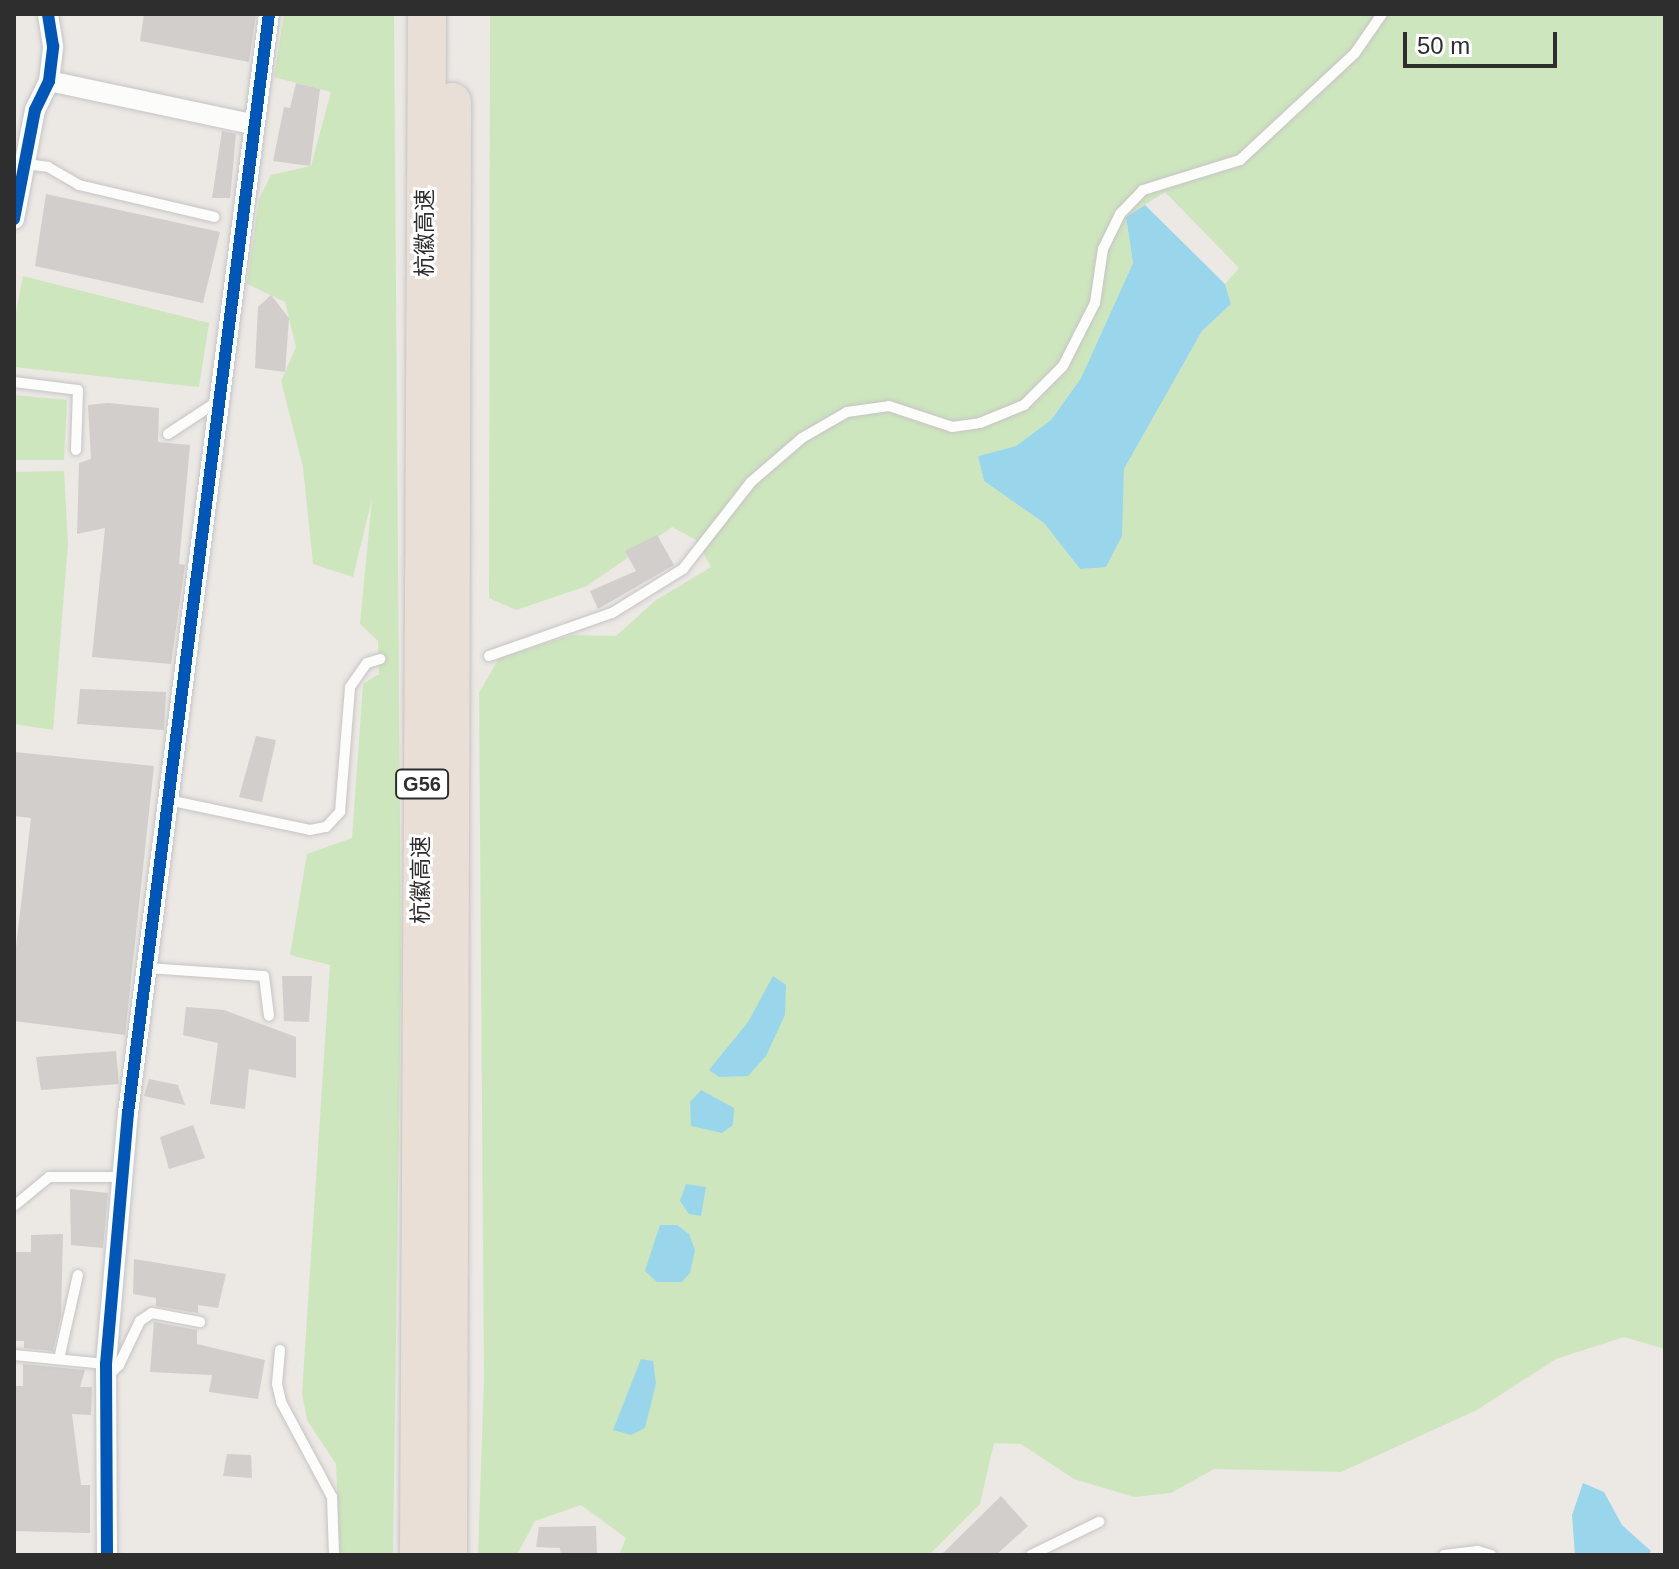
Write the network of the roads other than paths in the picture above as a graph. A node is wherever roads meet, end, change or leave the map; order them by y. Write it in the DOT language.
graph roads {
  1 [pos="48,14"];
  2 [pos="269,14"];
  3 [pos="427,14"];
  4 [pos="451,14"];
  5 [pos="1382,14"];
  6 [pos="49,81"];
  7 [pos="251,124"];
  8 [pos="25,164"];
  9 [pos="214,217"];
  10 [pos="14,219"];
  11 [pos="14,382"];
  12 [pos="218,401"];
  13 [pos="168,434"];
  14 [pos="76,450"];
  15 [pos="489,656"];
  16 [pos="380,659"];
  17 [pos="168,800"];
  18 [pos="147,968"];
  19 [pos="269,1016"];
  20 [pos="123,1177"];
  21 [pos="14,1206"];
  22 [pos="78,1275"];
  23 [pos="200,1322"];
  24 [pos="280,1350"];
  25 [pos="14,1355"];
  26 [pos="59,1359"];
  27 [pos="106,1371"];
  28 [pos="1099,1522"];
  29 [pos="107,1555"];
  30 [pos="334,1555"];
  31 [pos="419,1555"];
  32 [pos="448,1555"];
  33 [pos="1031,1555"];
  34 [pos="1444,1555"];
  35 [pos="1491,1555"];
  1 -- 6 [label="street"];
  2 -- 7 [label="street"];
  3 -- 31 [label="highway, 杭徽高速 / G56"];
  4 -- 32 [label="highway, 杭徽高速 / G56"];
  5 -- 15 [label="lane"];
  6 -- 7 [label="street"];
  6 -- 8 [label="street"];
  7 -- 12 [label="street"];
  8 -- 9 [label="lane"];
  8 -- 10 [label="street"];
  11 -- 14 [label="lane"];
  12 -- 13 [label="lane"];
  12 -- 17 [label="street"];
  16 -- 17 [label="lane"];
  17 -- 18 [label="street"];
  18 -- 19 [label="lane"];
  18 -- 20 [label="street"];
  20 -- 21 [label="lane"];
  20 -- 27 [label="street"];
  22 -- 26 [label="lane"];
  23 -- 27 [label="lane"];
  24 -- 30 [label="lane"];
  25 -- 26 [label="lane"];
  26 -- 27 [label="lane"];
  27 -- 29 [label="street"];
  28 -- 33 [label="lane"];
  34 -- 35 [label="lane"];
}
